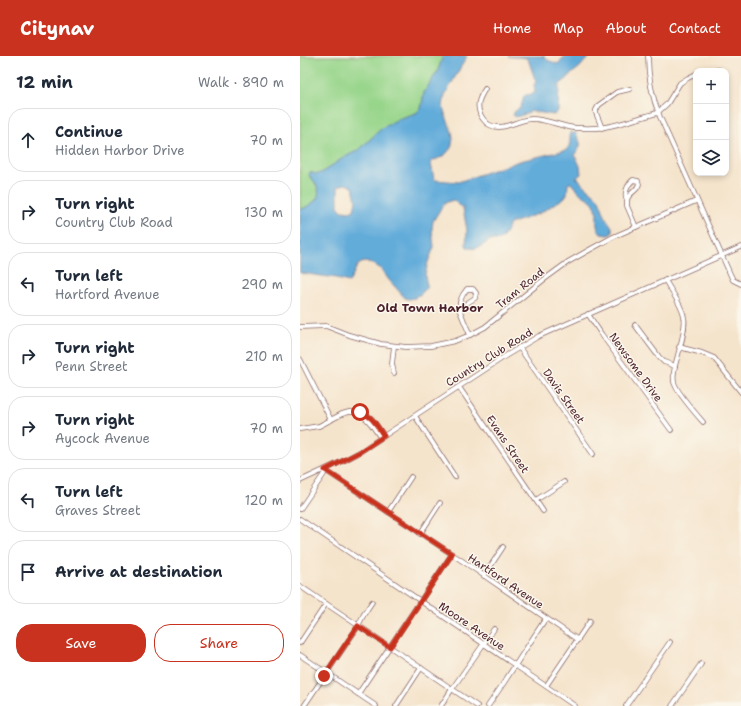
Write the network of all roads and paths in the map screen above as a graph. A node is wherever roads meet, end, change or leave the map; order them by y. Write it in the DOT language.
graph roads {
  1 [pos="648,56"];
  2 [pos="693,76"];
  3 [pos="486,89"];
  4 [pos="630,89"];
  5 [pos="658,112"];
  6 [pos="602,128"];
  7 [pos="627,200"];
  8 [pos="696,201"];
  9 [pos="636,227"];
  10 [pos="741,247"];
  11 [pos="721,256"];
  12 [pos="665,280"];
  13 [pos="741,284"];
  14 [pos="460,311"];
  15 [pos="588,314"];
  16 [pos="635,325"];
  17 [pos="300,327"];
  18 [pos="470,335"];
  19 [pos="394,346"];
  20 [pos="519,347"];
  21 [pos="680,347"];
  22 [pos="300,359"];
  23 [pos="675,366"];
  24 [pos="394,373"];
  25 [pos="459,387"];
  26 [pos="741,392"];
  27 [pos="415,416"];
  28 [pos="330,420"];
  29 [pos="703,422"];
  30 [pos="300,429"];
  31 [pos="671,430"];
  32 [pos="382,437"];
  33 [pos="593,454"];
  34 [pos="325,470"];
  35 [pos="411,477"];
  36 [pos="455,477"];
  37 [pos="300,481"];
  38 [pos="564,482"];
  39 [pos="536,500"];
  40 [pos="440,503"];
  41 [pos="300,509"];
  42 [pos="543,511"];
  43 [pos="388,512"];
  44 [pos="300,519"];
  45 [pos="420,534"];
  46 [pos="503,547"];
  47 [pos="452,554"];
  48 [pos="484,576"];
  49 [pos="300,586"];
  50 [pos="420,601"];
  51 [pos="372,602"];
  52 [pos="326,604"];
  53 [pos="546,618"];
  54 [pos="590,621"];
  55 [pos="358,626"];
  56 [pos="494,630"];
  57 [pos="578,640"];
  58 [pos="670,642"];
  59 [pos="300,643"];
  60 [pos="484,644"];
  61 [pos="390,647"];
  62 [pos="300,655"];
  63 [pos="701,664"];
  64 [pos="515,666"];
  65 [pos="422,668"];
  66 [pos="327,673"];
  67 [pos="546,686"];
  68 [pos="452,689"];
  69 [pos="358,694"];
  70 [pos="304,706"];
  71 [pos="376,706"];
  72 [pos="396,706"];
  73 [pos="441,706"];
  74 [pos="477,706"];
  75 [pos="488,706"];
  76 [pos="575,706"];
  77 [pos="626,706"];
  78 [pos="672,706"];
  1 -- 5 [label="street"];
  2 -- 5 [label="street"];
  3 -- 6 [label="street"];
  4 -- 6 [label="street"];
  5 -- 6 [label="street"];
  5 -- 8 [label="street"];
  7 -- 7 [label="street"];
  7 -- 9 [label="street"];
  8 -- 9 [label="street, Tram Road"];
  8 -- 11 [label="street"];
  9 -- 18 [label="street, Tram Road"];
  10 -- 11 [label="street, Country Club Road"];
  11 -- 12 [label="street, Country Club Road"];
  11 -- 13 [label="street"];
  12 -- 15 [label="street, Country Club Road"];
  12 -- 21 [label="street"];
  14 -- 14 [label="street"];
  14 -- 18 [label="street"];
  15 -- 20 [label="street, Country Club Road"];
  15 -- 31 [label="street, Newsome Drive"];
  16 -- 23 [label="street"];
  17 -- 19 [label="street, Tram Road"];
  18 -- 19 [label="street, Tram Road"];
  19 -- 24 [label="street"];
  20 -- 25 [label="street, Country Club Road"];
  20 -- 33 [label="street, Davis Street"];
  21 -- 23 [label="street"];
  21 -- 26 [label="street"];
  22 -- 28 [label="street"];
  23 -- 29 [label="street"];
  25 -- 27 [label="street, Country Club Road"];
  25 -- 39 [label="street, Evans Street"];
  27 -- 32 [label="street, Country Club Road"];
  27 -- 36 [label="street"];
  28 -- 30 [label="street"];
  28 -- 32 [label="street"];
  32 -- 34 [label="street, Country Club Road"];
  34 -- 37 [label="street, Country Club Road"];
  34 -- 41 [label="street"];
  34 -- 43 [label="street, Hartford Avenue"];
  35 -- 43 [label="street"];
  38 -- 39 [label="street"];
  39 -- 42 [label="street, Evans Street"];
  40 -- 45 [label="street"];
  43 -- 45 [label="street, Hartford Avenue"];
  44 -- 50 [label="street, Moore Avenue"];
  45 -- 47 [label="street, Hartford Avenue"];
  46 -- 48 [label="street"];
  47 -- 48 [label="street, Hartford Avenue"];
  47 -- 50 [label="street"];
  48 -- 53 [label="street, Hartford Avenue"];
  49 -- 52 [label="street"];
  50 -- 60 [label="street, Moore Avenue"];
  50 -- 61 [label="street"];
  51 -- 55 [label="street"];
  52 -- 55 [label="street"];
  52 -- 59 [label="street"];
  53 -- 57 [label="street, Hartford Avenue"];
  53 -- 64 [label="street"];
  54 -- 57 [label="street"];
  55 -- 61 [label="street"];
  55 -- 66 [label="street"];
  56 -- 60 [label="street"];
  57 -- 67 [label="street"];
  58 -- 77 [label="street"];
  60 -- 64 [label="street, Moore Avenue"];
  60 -- 68 [label="street"];
  61 -- 65 [label="street"];
  61 -- 69 [label="street"];
  62 -- 66 [label="street"];
  63 -- 78 [label="street"];
  64 -- 67 [label="street, Moore Avenue"];
  64 -- 75 [label="street"];
  65 -- 68 [label="street"];
  65 -- 72 [label="street"];
  66 -- 69 [label="street"];
  66 -- 70 [label="street"];
  67 -- 76 [label="street, Moore Avenue"];
  68 -- 73 [label="street"];
  68 -- 74 [label="street"];
  69 -- 71 [label="street"];
}
